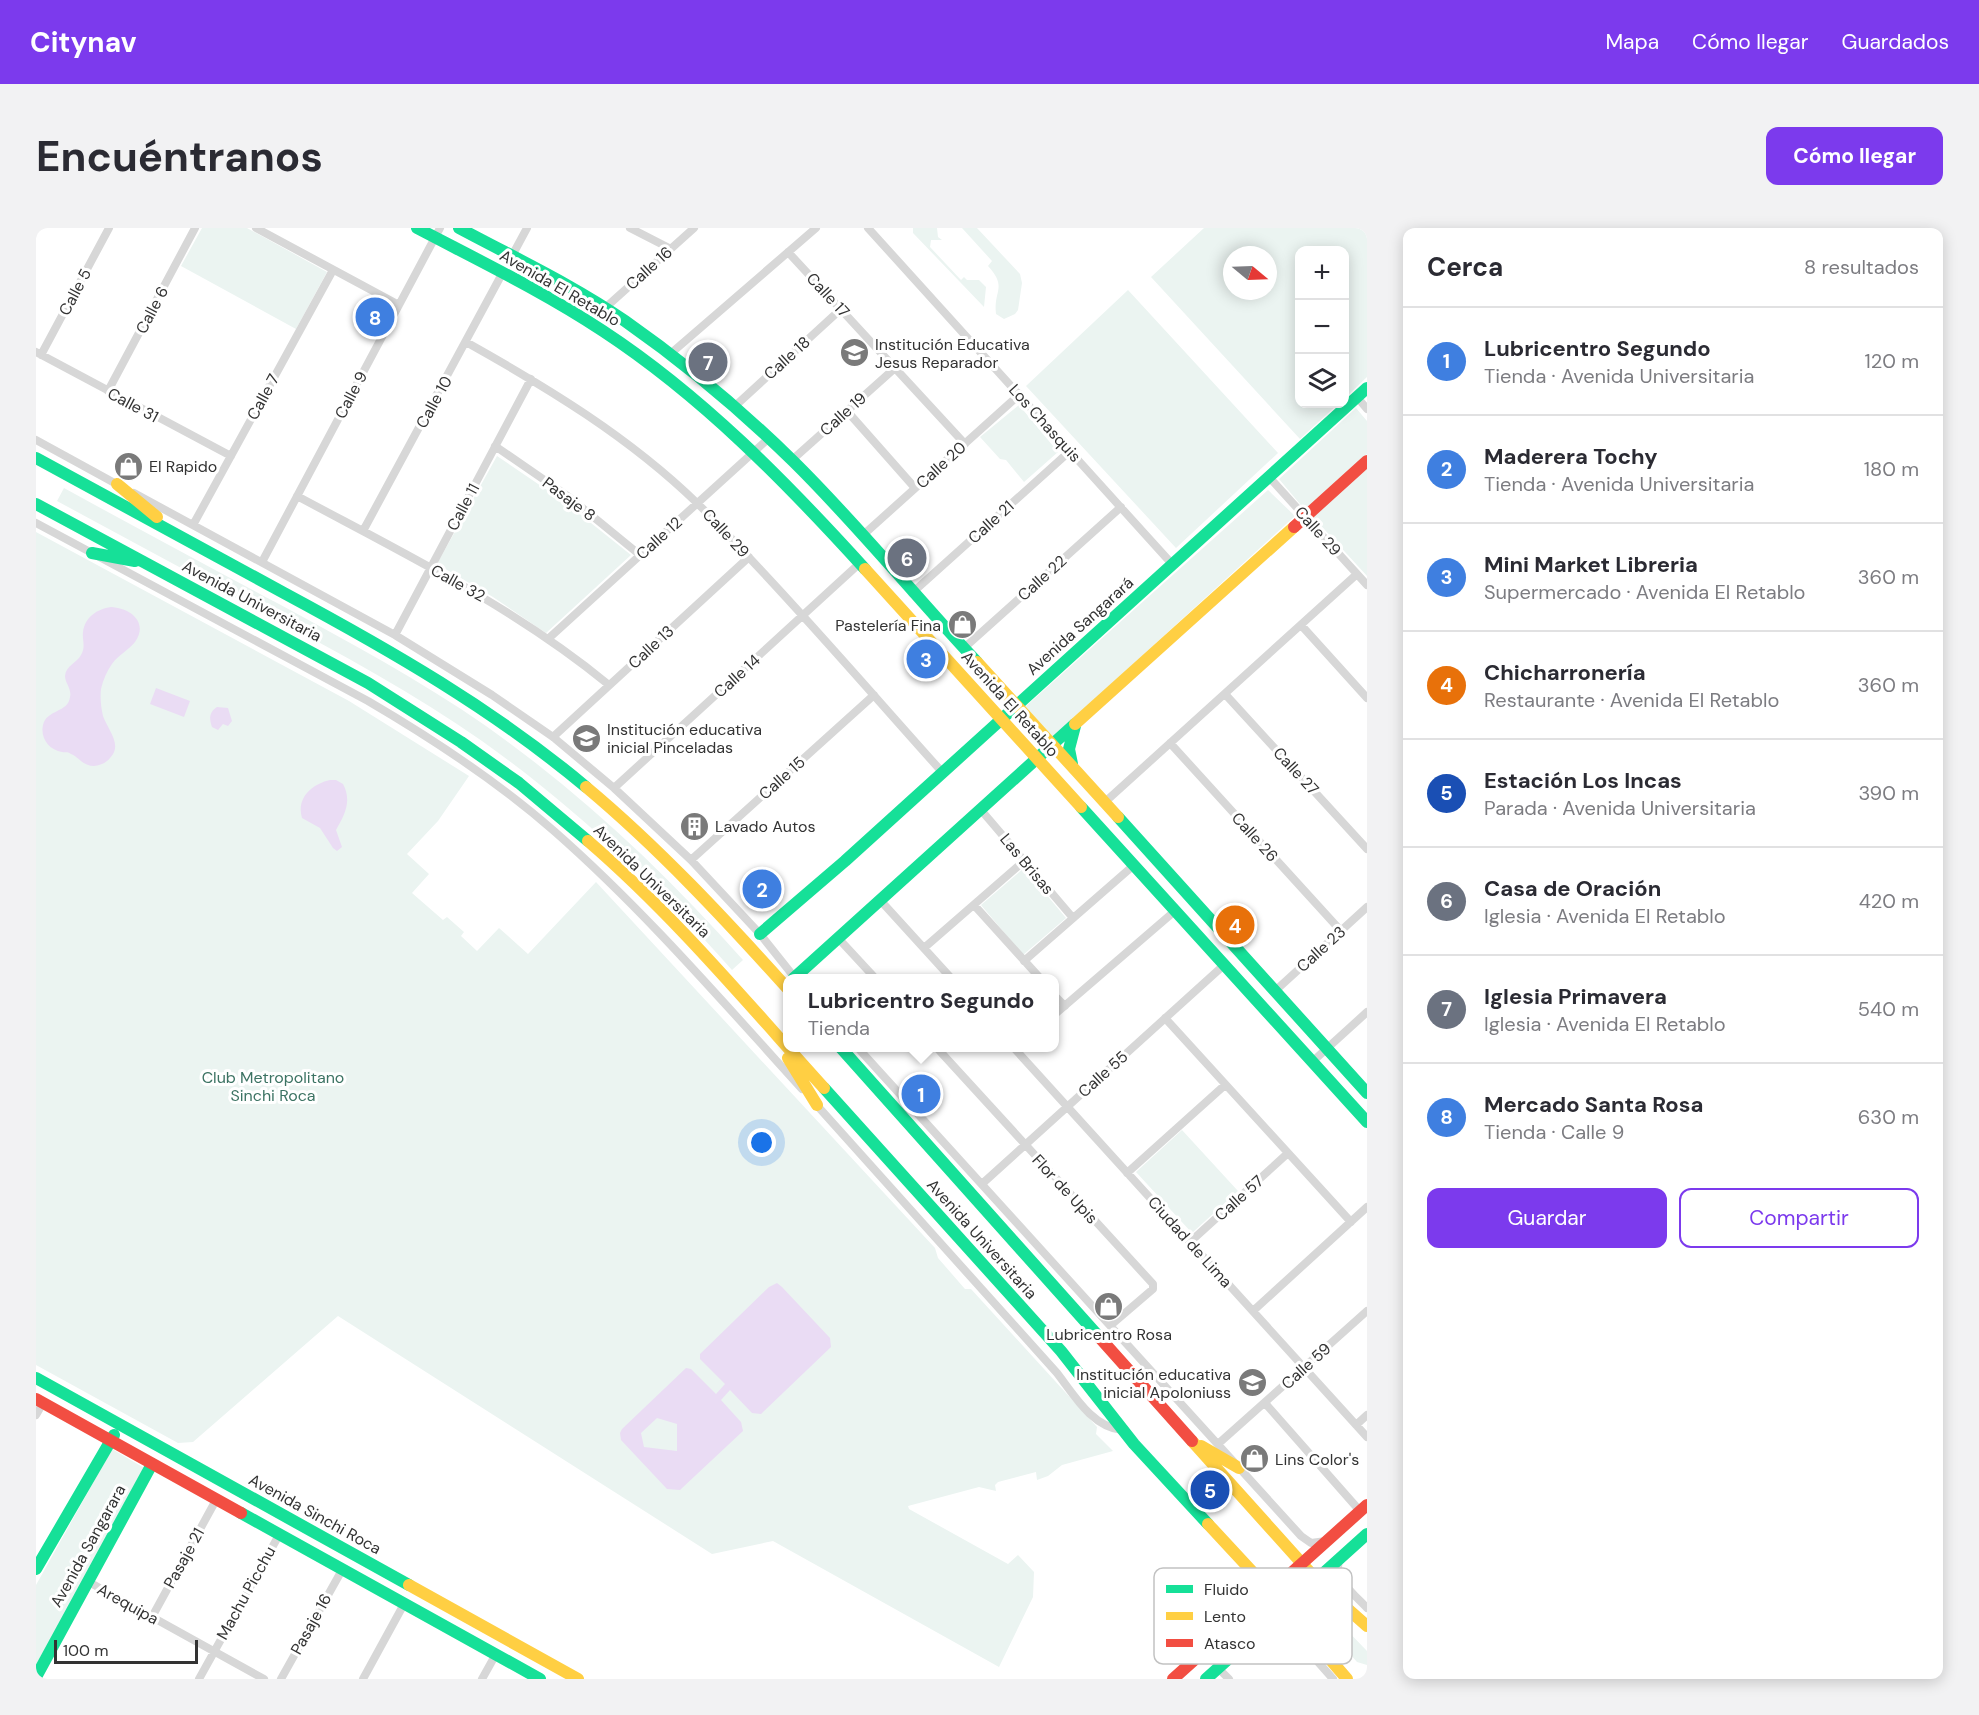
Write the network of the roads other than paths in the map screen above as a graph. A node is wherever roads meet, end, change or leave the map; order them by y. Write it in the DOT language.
graph roads {
  1 [pos="109,228"];
  2 [pos="195,228"];
  3 [pos="256,228"];
  4 [pos="417,228"];
  5 [pos="459,228"];
  6 [pos="527,228"];
  7 [pos="630,228"];
  8 [pos="694,228"];
  9 [pos="816,228"];
  10 [pos="868,228"];
  11 [pos="437,233"];
  12 [pos="670,249"];
  13 [pos="788,252"];
  14 [pos="512,256"];
  15 [pos="333,270"];
  16 [pos="503,272"];
  17 [pos="399,305"];
  18 [pos="605,308"];
  19 [pos="841,309"];
  20 [pos="466,342"];
  21 [pos="39,354"];
  22 [pos="669,355"];
  23 [pos="895,368"];
  24 [pos="531,379"];
  25 [pos="1367,388"];
  26 [pos="108,391"];
  27 [pos="1020,394"];
  28 [pos="1357,398"];
  29 [pos="734,406"];
  30 [pos="1367,409"];
  31 [pos="847,411"];
  32 [pos="769,438"];
  33 [pos="36,440"];
  34 [pos="965,444"];
  35 [pos="495,446"];
  36 [pos="1070,451"];
  37 [pos="754,452"];
  38 [pos="231,456"];
  39 [pos="36,458"];
  40 [pos="792,460"];
  41 [pos="1367,461"];
  42 [pos="1269,477"];
  43 [pos="117,484"];
  44 [pos="915,488"];
  45 [pos="297,496"];
  46 [pos="697,503"];
  47 [pos="36,504"];
  48 [pos="1121,507"];
  49 [pos="1305,516"];
  50 [pos="36,523"];
  51 [pos="193,525"];
  52 [pos="363,531"];
  53 [pos="173,533"];
  54 [pos="862,536"];
  55 [pos="92,553"];
  56 [pos="640,555"];
  57 [pos="749,557"];
  58 [pos="144,562"];
  59 [pos="262,562"];
  60 [pos="860,563"];
  61 [pos="1172,564"];
  62 [pos="431,567"];
  63 [pos="1357,574"];
  64 [pos="1367,585"];
  65 [pos="912,593"];
  66 [pos="803,615"];
  67 [pos="1301,625"];
  68 [pos="394,635"];
  69 [pos="548,639"];
  70 [pos="964,648"];
  71 [pos="609,685"];
  72 [pos="1225,694"];
  73 [pos="874,695"];
  74 [pos="1367,698"];
  75 [pos="1017,705"];
  76 [pos="1002,719"];
  77 [pos="1076,724"];
  78 [pos="553,737"];
  79 [pos="1053,744"];
  80 [pos="1170,744"];
  81 [pos="1038,758"];
  82 [pos="1074,768"];
  83 [pos="943,772"];
  84 [pos="614,788"];
  85 [pos="1105,802"];
  86 [pos="981,810"];
  87 [pos="1367,849"];
  88 [pos="691,860"];
  89 [pos="1024,861"];
  90 [pos="1134,864"];
  91 [pos="880,900"];
  92 [pos="974,905"];
  93 [pos="1367,907"];
  94 [pos="1176,910"];
  95 [pos="1073,918"];
  96 [pos="1341,931"];
  97 [pos="760,934"];
  98 [pos="838,938"];
  99 [pos="924,948"];
  100 [pos="1024,961"];
  101 [pos="1224,965"];
  102 [pos="784,974"];
  103 [pos="787,974"];
  104 [pos="800,974"];
  105 [pos="870,974"];
  106 [pos="947,974"];
  107 [pos="1036,974"];
  108 [pos="1275,991"];
  109 [pos="1059,1000"];
  110 [pos="1065,1006"];
  111 [pos="1059,1011"];
  112 [pos="1367,1012"];
  113 [pos="1165,1018"];
  114 [pos="781,1041"];
  115 [pos="783,1046"];
  116 [pos="1327,1048"];
  117 [pos="786,1052"];
  118 [pos="791,1052"];
  119 [pos="845,1052"];
  120 [pos="863,1052"];
  121 [pos="941,1052"];
  122 [pos="1019,1052"];
  123 [pos="1312,1062"];
  124 [pos="1225,1085"];
  125 [pos="1367,1093"];
  126 [pos="818,1105"];
  127 [pos="1067,1107"];
  128 [pos="1367,1122"];
  129 [pos="1025,1145"];
  130 [pos="1288,1154"];
  131 [pos="1127,1173"];
  132 [pos="983,1183"];
  133 [pos="1367,1207"];
  134 [pos="1351,1222"];
  135 [pos="1190,1242"];
  136 [pos="1252,1311"];
  137 [pos="1367,1311"];
  138 [pos="1111,1324"];
  139 [pos="1304,1368"];
  140 [pos="36,1378"];
  141 [pos="39,1401"];
  142 [pos="1265,1403"];
  143 [pos="36,1415"];
  144 [pos="1367,1415"];
  145 [pos="121,1424"];
  146 [pos="1356,1425"];
  147 [pos="1122,1430"];
  148 [pos="1367,1437"];
  149 [pos="1189,1438"];
  150 [pos="111,1441"];
  151 [pos="1218,1444"];
  152 [pos="152,1464"];
  153 [pos="191,1464"];
  154 [pos="1239,1468"];
  155 [pos="183,1481"];
  156 [pos="216,1500"];
  157 [pos="1364,1508"];
  158 [pos="1367,1534"];
  159 [pos="279,1535"];
  160 [pos="1326,1541"];
  161 [pos="1342,1556"];
  162 [pos="38,1560"];
  163 [pos="1302,1562"];
  164 [pos="1247,1568"];
  165 [pos="1295,1568"];
  166 [pos="1307,1568"];
  167 [pos="1329,1568"];
  168 [pos="1338,1568"];
  169 [pos="342,1570"];
  170 [pos="87,1581"];
  171 [pos="1352,1591"];
  172 [pos="404,1604"];
  173 [pos="1367,1608"];
  174 [pos="1352,1613"];
  175 [pos="152,1617"];
  176 [pos="1367,1626"];
  177 [pos="214,1651"];
  178 [pos="496,1654"];
  179 [pos="1190,1664"];
  180 [pos="1222,1664"];
  181 [pos="1319,1664"];
  182 [pos="1334,1664"];
  183 [pos="1218,1668"];
  184 [pos="36,1677"];
  185 [pos="199,1679"];
  186 [pos="264,1679"];
  187 [pos="281,1679"];
  188 [pos="363,1679"];
  189 [pos="482,1679"];
  190 [pos="540,1679"];
  191 [pos="578,1679"];
  192 [pos="1173,1679"];
  193 [pos="1206,1679"];
  194 [pos="1229,1679"];
  195 [pos="1333,1679"];
  196 [pos="1347,1679"];
  1 -- 21 [label="street, Calle 5"];
  2 -- 26 [label="street, Calle 6"];
  3 -- 15 [label="street"];
  4 -- 11 [label="main road, Avenida El Retablo"];
  5 -- 14 [label="main road, Avenida El Retablo"];
  6 -- 14 [label="street"];
  7 -- 12 [label="street"];
  8 -- 12 [label="street, Calle 16"];
  9 -- 13 [label="street"];
  10 -- 27 [label="street, Los Chasquis"];
  11 -- 16 [label="main road, Avenida El Retablo"];
  11 -- 17 [label="street, Calle 9"];
  12 -- 18 [label="street, Calle 16"];
  13 -- 19 [label="street, Calle 17"];
  13 -- 22 [label="street"];
  14 -- 18 [label="main road, Avenida El Retablo"];
  15 -- 17 [label="street"];
  15 -- 38 [label="street, Calle 7"];
  16 -- 20 [label="street, Calle 10"];
  16 -- 37 [label="main road, Avenida El Retablo"];
  17 -- 45 [label="street, Calle 9"];
  18 -- 22 [label="main road, Avenida El Retablo"];
  19 -- 23 [label="street, Calle 17"];
  19 -- 29 [label="street, Calle 18"];
  20 -- 24 [label="street, Calle 29"];
  20 -- 52 [label="street, Calle 10"];
  21 -- 26 [label="street, Calle 31"];
  22 -- 29 [label="main road, Avenida El Retablo"];
  23 -- 31 [label="street, Calle 19"];
  23 -- 34 [label="street, Calle 17"];
  24 -- 35 [label="street, Calle 11"];
  24 -- 46 [label="street, Calle 29"];
  25 -- 28 [label="main road, Avenida Sangarará"];
  26 -- 38 [label="street, Calle 31"];
  27 -- 34 [label="street, Calle 20"];
  27 -- 36 [label="street, Los Chasquis"];
  28 -- 30 [label="street"];
  28 -- 42 [label="main road, Avenida Sangarará"];
  29 -- 32 [label="main road, Avenida El Retablo"];
  31 -- 40 [label="street, Calle 19"];
  31 -- 44 [label="street"];
  32 -- 37 [label="street, Calle 12"];
  32 -- 40 [label="main road, Avenida El Retablo"];
  33 -- 43 [label="street"];
  34 -- 44 [label="street, Calle 20"];
  35 -- 56 [label="street, Pasaje 8"];
  35 -- 62 [label="street, Calle 11"];
  36 -- 48 [label="street, Los Chasquis"];
  36 -- 65 [label="street, Calle 21"];
  37 -- 46 [label="street, Calle 12"];
  37 -- 60 [label="main road, Avenida El Retablo"];
  38 -- 51 [label="street, Calle 7"];
  39 -- 53 [label="main road, Avenida Universitaria"];
  40 -- 54 [label="main road, Avenida El Retablo"];
  41 -- 49 [label="main road"];
  42 -- 49 [label="street, Calle 29"];
  42 -- 61 [label="main road, Avenida Sangarará"];
  43 -- 51 [label="street"];
  43 -- 53 [label="main road"];
  44 -- 54 [label="street, Calle 20"];
  45 -- 52 [label="street, Calle 32"];
  45 -- 59 [label="street, Calle 9"];
  46 -- 56 [label="street, Calle 12"];
  46 -- 57 [label="street, Calle 29"];
  47 -- 58 [label="main road, Avenida Universitaria"];
  48 -- 61 [label="street, Los Chasquis"];
  48 -- 70 [label="street, Calle 22"];
  49 -- 63 [label="street, Calle 29"];
  49 -- 77 [label="main road"];
  50 -- 55 [label="street, Avenida Universitaria"];
  51 -- 59 [label="street"];
  52 -- 62 [label="street, Calle 32"];
  53 -- 102 [label="main road, Avenida Universitaria"];
  54 -- 65 [label="main road, Avenida El Retablo"];
  55 -- 58 [label="main road"];
  55 -- 126 [label="street, Avenida Universitaria"];
  56 -- 69 [label="street, Calle 12"];
  57 -- 66 [label="street, Calle 29"];
  57 -- 71 [label="street, Calle 13"];
  58 -- 114 [label="main road, Avenida Universitaria"];
  59 -- 68 [label="street"];
  60 -- 66 [label="street, Calle 14"];
  60 -- 76 [label="main road, Avenida El Retablo"];
  61 -- 75 [label="main road, Avenida Sangarará"];
  62 -- 68 [label="street, Calle 11"];
  62 -- 69 [label="street, Calle 32"];
  63 -- 64 [label="street, Calle 29"];
  63 -- 67 [label="street"];
  65 -- 70 [label="main road, Avenida El Retablo"];
  66 -- 73 [label="street, Calle 29"];
  66 -- 84 [label="street, Calle 14"];
  67 -- 72 [label="street"];
  67 -- 74 [label="street"];
  68 -- 78 [label="street"];
  69 -- 71 [label="street, Calle 32"];
  70 -- 75 [label="main road, Avenida El Retablo"];
  71 -- 78 [label="street, Calle 13"];
  72 -- 80 [label="street"];
  72 -- 87 [label="street, Calle 27"];
  73 -- 83 [label="street, Calle 29"];
  73 -- 88 [label="street, Calle 15"];
  75 -- 76 [label="main road, Avenida Sangarará"];
  75 -- 79 [label="main road, Avenida El Retablo"];
  76 -- 81 [label="main road, Avenida El Retablo"];
  76 -- 83 [label="main road, Avenida Sangarará"];
  77 -- 79 [label="main road"];
  77 -- 82 [label="main road"];
  78 -- 84 [label="street"];
  79 -- 81 [label="main road"];
  79 -- 82 [label="main road, Avenida El Retablo"];
  80 -- 85 [label="street"];
  80 -- 96 [label="street, Calle 26"];
  81 -- 86 [label="main road"];
  81 -- 90 [label="main road, Avenida El Retablo"];
  82 -- 85 [label="main road, Avenida El Retablo"];
  83 -- 97 [label="main road, Avenida Sangarará"];
  84 -- 88 [label="street"];
  85 -- 108 [label="main road, Avenida El Retablo"];
  86 -- 89 [label="street, Las Brisas"];
  86 -- 91 [label="main road"];
  88 -- 97 [label="street"];
  89 -- 92 [label="street"];
  89 -- 95 [label="street, Las Brisas"];
  90 -- 94 [label="main road, Avenida El Retablo"];
  90 -- 95 [label="street"];
  91 -- 98 [label="main road"];
  91 -- 99 [label="street"];
  92 -- 99 [label="street"];
  92 -- 100 [label="street"];
  93 -- 96 [label="street, Calle 23"];
  94 -- 101 [label="main road, Avenida El Retablo"];
  94 -- 110 [label="street"];
  95 -- 100 [label="street"];
  96 -- 108 [label="street, Calle 23"];
  97 -- 103 [label="street"];
  98 -- 104 [label="main road"];
  98 -- 105 [label="street"];
  99 -- 106 [label="street"];
  100 -- 107 [label="street"];
  101 -- 113 [label="street, Calle 55"];
  101 -- 123 [label="main road, Avenida El Retablo"];
  108 -- 116 [label="main road, Avenida El Retablo"];
  109 -- 110 [label="street"];
  110 -- 111 [label="street"];
  112 -- 116 [label="street"];
  113 -- 124 [label="street"];
  113 -- 127 [label="street, Calle 55"];
  114 -- 115 [label="main road"];
  116 -- 123 [label="street"];
  116 -- 125 [label="main road, Avenida El Retablo"];
  117 -- 126 [label="main road"];
  118 -- 147 [label="main road, Avenida Universitaria"];
  119 -- 149 [label="main road, Avenida Universitaria"];
  120 -- 132 [label="street"];
  121 -- 129 [label="street, Flor de Upis"];
  122 -- 127 [label="street, Ciudad de Lima"];
  123 -- 128 [label="main road, Avenida El Retablo"];
  124 -- 130 [label="street"];
  124 -- 131 [label="street"];
  126 -- 147 [label="street, Avenida Universitaria"];
  127 -- 129 [label="street, Calle 55"];
  127 -- 131 [label="street, Ciudad de Lima"];
  129 -- 132 [label="street, Calle 55"];
  129 -- 138 [label="street, Flor de Upis"];
  130 -- 134 [label="street"];
  130 -- 135 [label="street, Calle 57"];
  131 -- 135 [label="street, Ciudad de Lima"];
  132 -- 138 [label="street"];
  133 -- 134 [label="street"];
  134 -- 136 [label="street"];
  135 -- 136 [label="street, Ciudad de Lima"];
  136 -- 139 [label="street, Ciudad de Lima"];
  137 -- 139 [label="street, Calle 59"];
  138 -- 151 [label="street"];
  139 -- 142 [label="street, Calle 59"];
  139 -- 146 [label="street, Ciudad de Lima"];
  140 -- 145 [label="main road, Avenida Sinchi Roca"];
  141 -- 143 [label="street"];
  141 -- 150 [label="main road"];
  142 -- 151 [label="street, Calle 59"];
  142 -- 157 [label="street"];
  144 -- 146 [label="street"];
  145 -- 150 [label="main road, Avenida Sangarara"];
  145 -- 153 [label="main road, Avenida Sinchi Roca"];
  146 -- 148 [label="street, Ciudad de Lima"];
  147 -- 164 [label="main road, Avenida Universitaria"];
  149 -- 154 [label="main road"];
  149 -- 163 [label="main road, Avenida Universitaria"];
  150 -- 152 [label="main road"];
  150 -- 162 [label="main road, Avenida Sangarara"];
  151 -- 154 [label="street"];
  152 -- 155 [label="main road"];
  152 -- 170 [label="main road, Avenida Sangarara"];
  153 -- 155 [label="main road"];
  153 -- 191 [label="main road, Avenida Sinchi Roca"];
  154 -- 160 [label="street"];
  155 -- 156 [label="main road"];
  156 -- 159 [label="main road"];
  156 -- 175 [label="street, Pasaje 21"];
  157 -- 160 [label="main road"];
  158 -- 161 [label="main road"];
  159 -- 169 [label="main road"];
  159 -- 177 [label="street, Machu Picchu"];
  160 -- 163 [label="main road"];
  161 -- 167 [label="main road"];
  161 -- 168 [label="street"];
  163 -- 165 [label="main road"];
  163 -- 166 [label="main road, Avenida Universitaria"];
  169 -- 172 [label="main road"];
  169 -- 187 [label="street, Pasaje 16"];
  170 -- 175 [label="street, Arequipa"];
  170 -- 184 [label="main road, Avenida Sangarara"];
  171 -- 173 [label="street"];
  172 -- 178 [label="main road"];
  172 -- 188 [label="street"];
  174 -- 176 [label="main road, Avenida Universitaria"];
  175 -- 177 [label="street, Arequipa"];
  177 -- 185 [label="street, Machu Picchu"];
  177 -- 186 [label="street, Arequipa"];
  178 -- 189 [label="street"];
  178 -- 190 [label="main road"];
  179 -- 192 [label="main road"];
  180 -- 183 [label="main road"];
  181 -- 195 [label="street"];
  182 -- 196 [label="main road, Avenida Universitaria"];
  183 -- 193 [label="main road"];
  183 -- 194 [label="street"];
}
